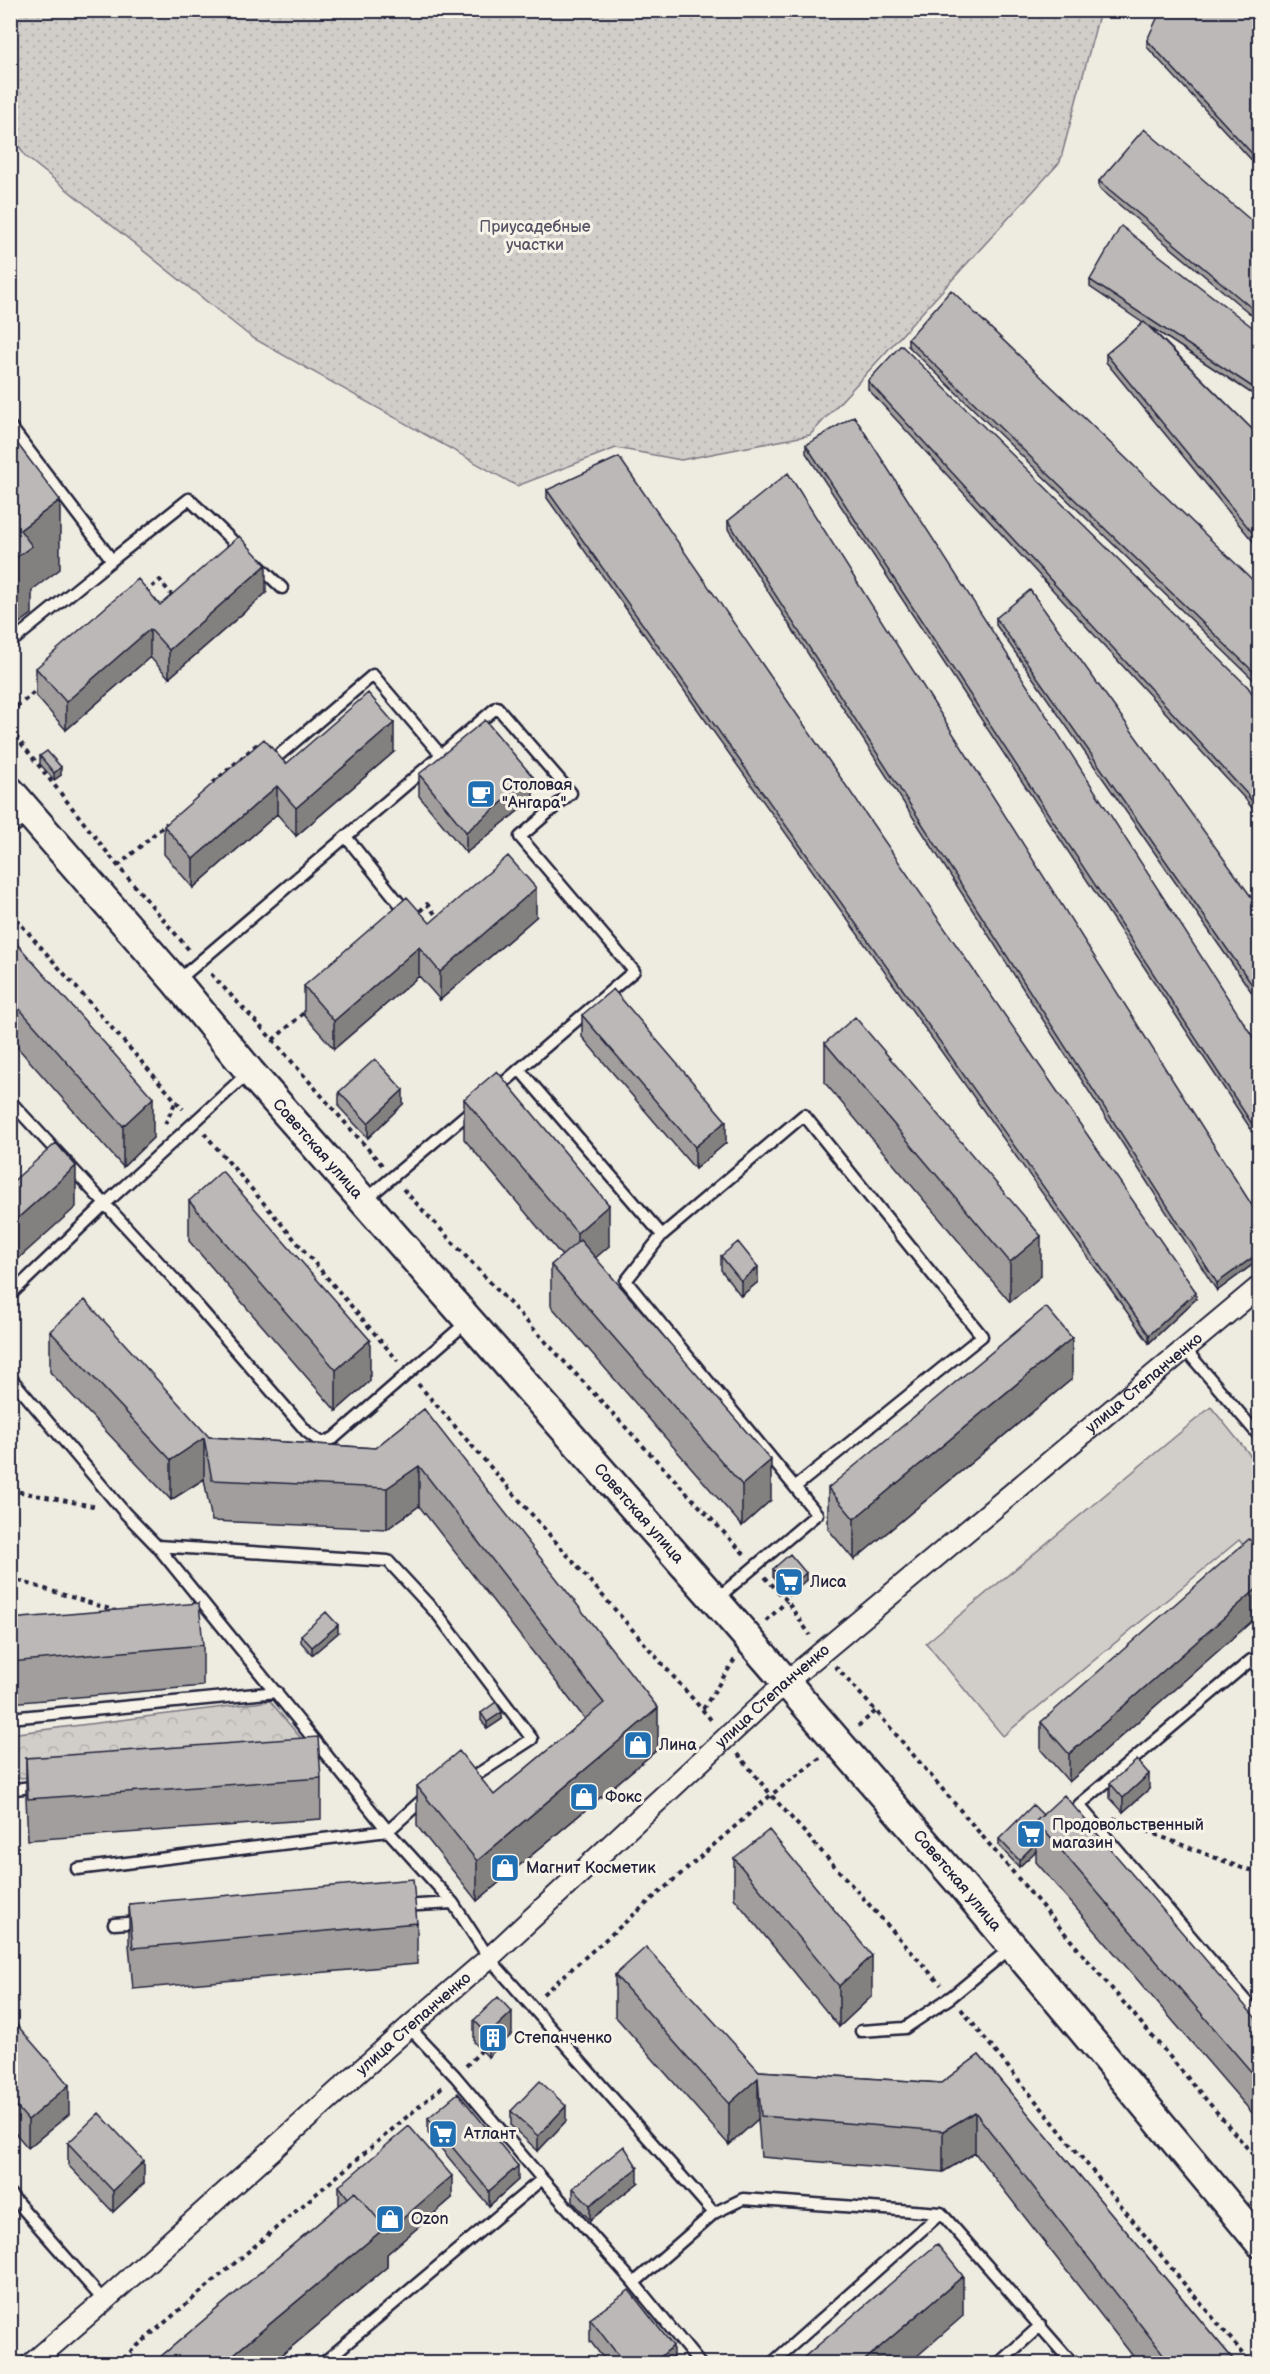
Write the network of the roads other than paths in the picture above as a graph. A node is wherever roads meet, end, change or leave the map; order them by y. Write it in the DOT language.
graph roads {
  1 [pos="10,426"];
  2 [pos="112,560"];
  3 [pos="282,588"];
  4 [pos="10,643"];
  5 [pos="441,755"];
  6 [pos="272,761"];
  7 [pos="10,791"];
  8 [pos="21,822"];
  9 [pos="346,837"];
  10 [pos="404,909"];
  11 [pos="176,982"];
  12 [pos="519,1069"];
  13 [pos="250,1072"];
  14 [pos="11,1104"];
  15 [pos="364,1201"];
  16 [pos="106,1203"];
  17 [pos="662,1235"];
  18 [pos="1260,1286"];
  19 [pos="10,1295"];
  20 [pos="469,1319"];
  21 [pos="1185,1349"];
  22 [pos="10,1377"];
  23 [pos="1260,1437"];
  24 [pos="795,1487"];
  25 [pos="157,1546"];
  26 [pos="715,1600"];
  27 [pos="1260,1670"];
  28 [pos="785,1683"];
  29 [pos="277,1692"];
  30 [pos="10,1718"];
  31 [pos="334,1762"];
  32 [pos="322,1763"];
  33 [pos="458,1785"];
  34 [pos="50,1786"];
  35 [pos="15,1789"];
  36 [pos="439,1793"];
  37 [pos="388,1831"];
  38 [pos="77,1869"];
  39 [pos="453,1904"];
  40 [pos="394,1907"];
  41 [pos="149,1922"];
  42 [pos="114,1924"];
  43 [pos="1013,1946"];
  44 [pos="489,1958"];
  45 [pos="1260,2018"];
  46 [pos="409,2027"];
  47 [pos="861,2031"];
  48 [pos="542,2179"];
  49 [pos="10,2193"];
  50 [pos="714,2213"];
  51 [pos="942,2213"];
  52 [pos="1260,2243"];
  53 [pos="634,2283"];
  54 [pos="104,2301"];
  55 [pos="1041,2325"];
  56 [pos="31,2364"];
  57 [pos="322,2364"];
  58 [pos="700,2364"];
  59 [pos="771,2364"];
  60 [pos="998,2364"];
  61 [pos="1073,2364"];
  1 -- 2 [label="lane"];
  2 -- 3 [label="lane"];
  2 -- 4 [label="lane"];
  5 -- 6 [label="lane"];
  5 -- 9 [label="lane"];
  5 -- 12 [label="lane"];
  7 -- 8 [label="street, Советская улица"];
  8 -- 11 [label="street, Советская улица"];
  9 -- 10 [label="lane"];
  9 -- 11 [label="lane"];
  11 -- 13 [label="street, Советская улица"];
  12 -- 15 [label="lane"];
  12 -- 17 [label="lane"];
  13 -- 15 [label="street, Советская улица"];
  13 -- 16 [label="lane"];
  14 -- 16 [label="lane"];
  15 -- 20 [label="street, Советская улица"];
  16 -- 19 [label="lane"];
  16 -- 20 [label="lane"];
  17 -- 24 [label="lane"];
  17 -- 24 [label="lane"];
  18 -- 21 [label="street, улица Степанченко"];
  20 -- 26 [label="street, Советская улица"];
  21 -- 23 [label="lane"];
  21 -- 28 [label="street, улица Степанченко"];
  22 -- 25 [label="lane"];
  24 -- 26 [label="lane"];
  25 -- 29 [label="lane"];
  25 -- 33 [label="lane"];
  26 -- 28 [label="street, Советская улица"];
  27 -- 45 [label="lane"];
  28 -- 43 [label="street, Советская улица"];
  28 -- 44 [label="street, улица Степанченко"];
  29 -- 30 [label="lane"];
  29 -- 31 [label="lane"];
  31 -- 32 [label="lane"];
  31 -- 37 [label="lane"];
  34 -- 35 [label="lane"];
  36 -- 37 [label="lane"];
  37 -- 38 [label="lane"];
  37 -- 39 [label="lane"];
  39 -- 40 [label="lane"];
  39 -- 44 [label="lane"];
  41 -- 42 [label="lane"];
  43 -- 47 [label="lane"];
  43 -- 52 [label="street, Советская улица"];
  44 -- 46 [label="street, улица Степанченко"];
  44 -- 50 [label="lane"];
  46 -- 48 [label="lane"];
  46 -- 54 [label="street, улица Степанченко"];
  48 -- 53 [label="lane"];
  48 -- 57 [label="lane"];
  49 -- 54 [label="lane"];
  50 -- 51 [label="lane"];
  50 -- 53 [label="lane"];
  51 -- 55 [label="lane"];
  51 -- 59 [label="lane"];
  53 -- 58 [label="lane"];
  54 -- 56 [label="street, улица Степанченко"];
  55 -- 60 [label="lane"];
  55 -- 61 [label="lane"];
}
